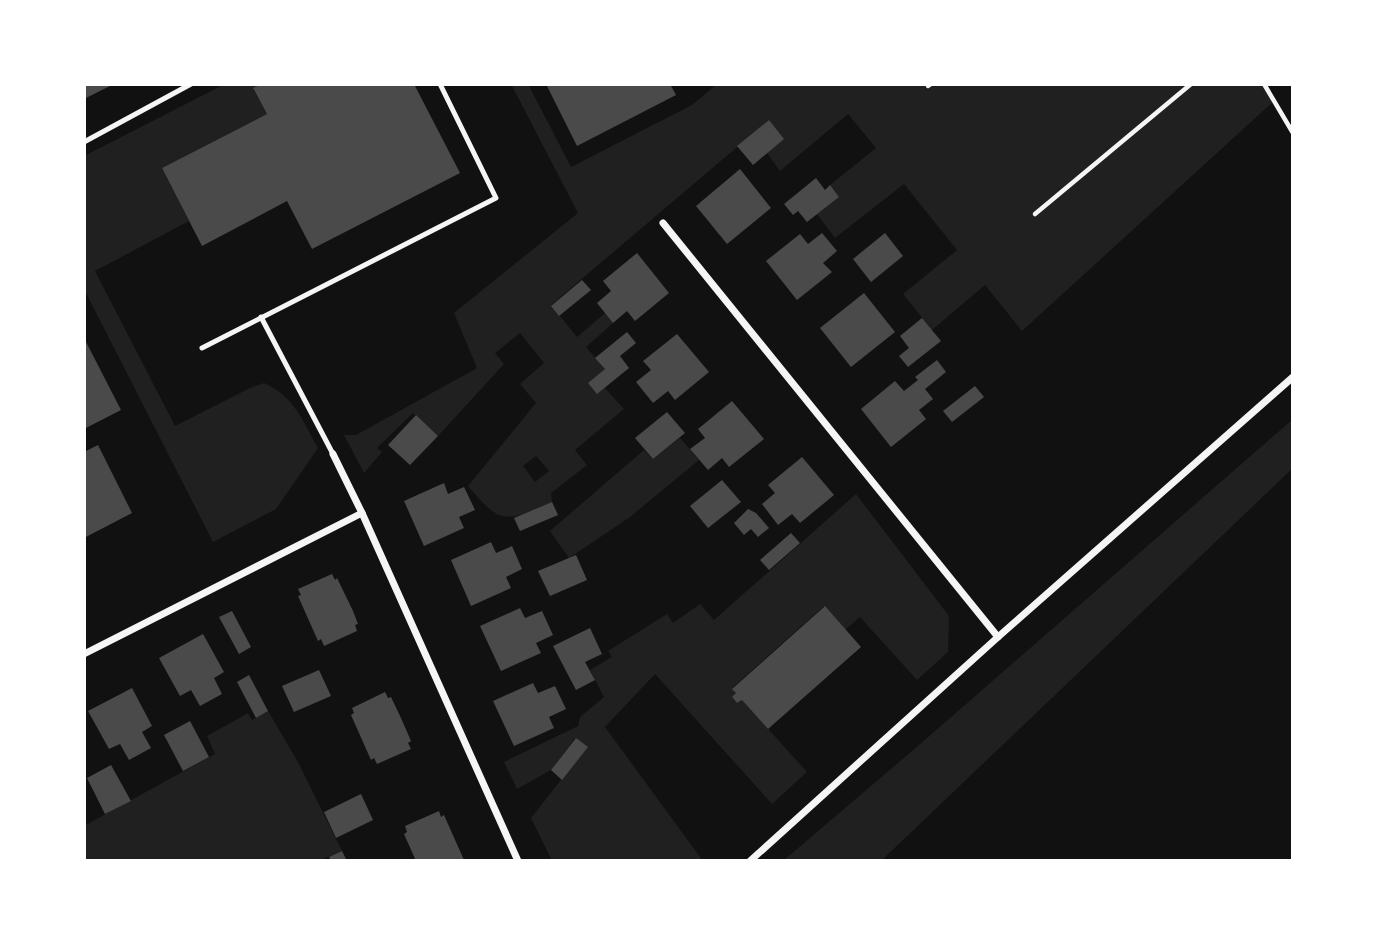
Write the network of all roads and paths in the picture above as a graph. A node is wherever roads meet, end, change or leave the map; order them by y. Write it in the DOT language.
graph roads {
  1 [pos="191,84"];
  2 [pos="440,84"];
  3 [pos="1191,84"];
  4 [pos="1264,84"];
  5 [pos="1293,133"];
  6 [pos="84,142"];
  7 [pos="1035,214"];
  8 [pos="663,223"];
  9 [pos="261,317"];
  10 [pos="202,348"];
  11 [pos="1293,377"];
  12 [pos="333,454"];
  13 [pos="362,513"];
  14 [pos="998,637"];
  15 [pos="84,654"];
  16 [pos="518,861"];
  17 [pos="750,861"];
  1 -- 6 [label="lane"];
  2 -- 9 [label="lane"];
  3 -- 7 [label="path"];
  4 -- 5 [label="path"];
  8 -- 14 [label="street"];
  9 -- 10 [label="lane"];
  9 -- 12 [label="lane"];
  11 -- 14 [label="street"];
  12 -- 13 [label="street"];
  13 -- 15 [label="street"];
  13 -- 16 [label="street"];
  14 -- 17 [label="street"];
}
